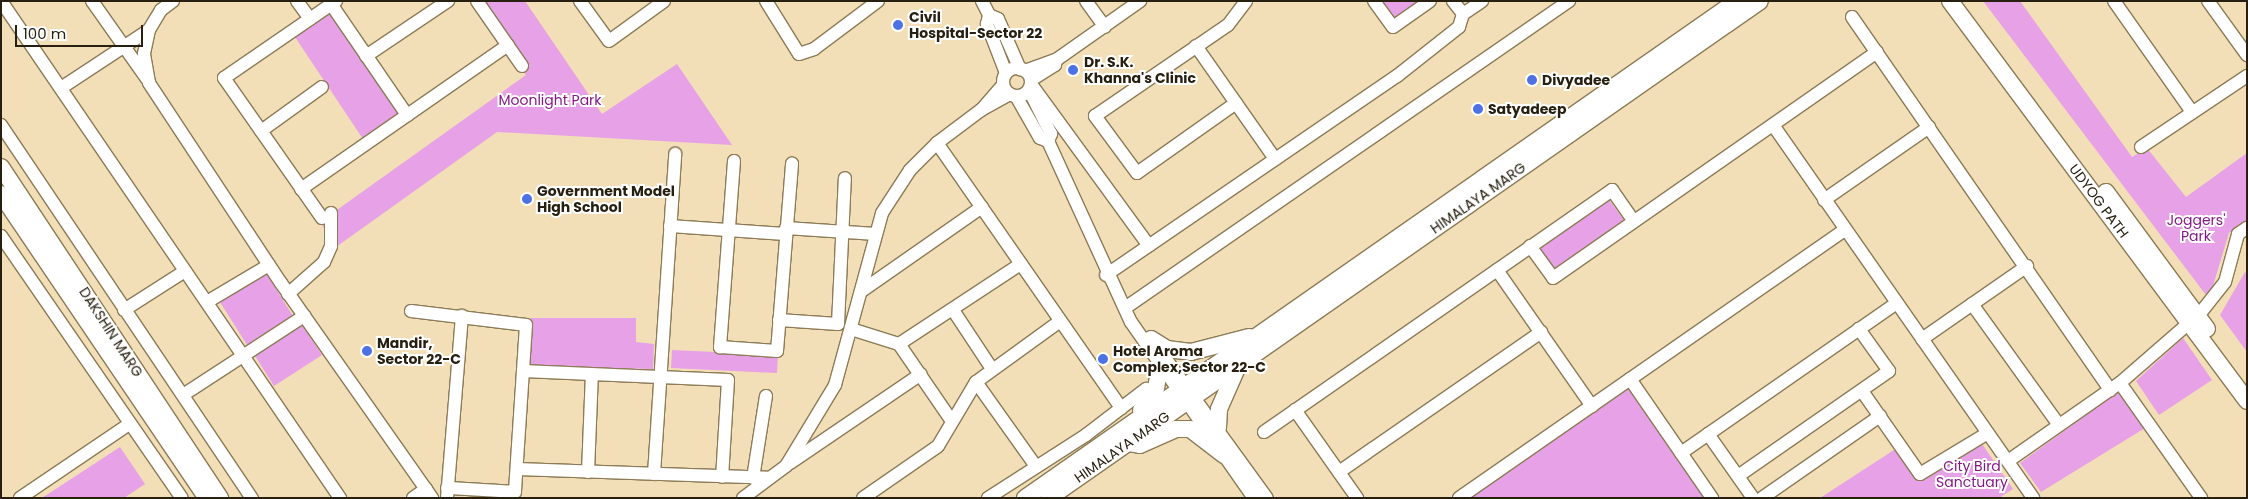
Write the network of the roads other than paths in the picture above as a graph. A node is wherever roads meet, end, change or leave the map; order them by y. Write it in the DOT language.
graph roads {
  1 [pos="1,1"];
  2 [pos="92,1"];
  3 [pos="173,1"];
  4 [pos="297,1"];
  5 [pos="448,1"];
  6 [pos="477,1"];
  7 [pos="580,1"];
  8 [pos="664,1"];
  9 [pos="766,1"];
  10 [pos="878,1"];
  11 [pos="982,1"];
  12 [pos="1086,1"];
  13 [pos="1140,1"];
  14 [pos="1246,1"];
  15 [pos="1374,1"];
  16 [pos="1430,1"];
  17 [pos="1453,1"];
  18 [pos="1482,1"];
  19 [pos="1569,1"];
  20 [pos="1737,1"];
  21 [pos="1760,1"];
  22 [pos="1950,1"];
  23 [pos="1964,1"];
  24 [pos="2114,1"];
  25 [pos="2208,1"];
  26 [pos="334,3"];
  27 [pos="1463,14"];
  28 [pos="989,15"];
  29 [pos="1852,17"];
  30 [pos="310,19"];
  31 [pos="1104,27"];
  32 [pos="149,30"];
  33 [pos="508,45"];
  34 [pos="1196,46"];
  35 [pos="124,47"];
  36 [pos="1878,52"];
  37 [pos="2247,55"];
  38 [pos="366,56"];
  39 [pos="522,66"];
  40 [pos="2247,76"];
  41 [pos="1027,79"];
  42 [pos="150,83"];
  43 [pos="322,87"];
  44 [pos="1009,87"];
  45 [pos="61,88"];
  46 [pos="1236,103"];
  47 [pos="2192,112"];
  48 [pos="407,115"];
  49 [pos="1,125"];
  50 [pos="1773,125"];
  51 [pos="1929,127"];
  52 [pos="261,131"];
  53 [pos="1048,141"];
  54 [pos="937,143"];
  55 [pos="2141,147"];
  56 [pos="675,154"];
  57 [pos="1275,159"];
  58 [pos="734,161"];
  59 [pos="792,164"];
  60 [pos="1,167"];
  61 [pos="845,178"];
  62 [pos="301,189"];
  63 [pos="1,194"];
  64 [pos="1824,200"];
  65 [pos="982,208"];
  66 [pos="1634,221"];
  67 [pos="670,226"];
  68 [pos="2247,228"];
  69 [pos="729,230"];
  70 [pos="1845,230"];
  71 [pos="786,231"];
  72 [pos="842,232"];
  73 [pos="876,234"];
  74 [pos="1,236"];
  75 [pos="1149,246"];
  76 [pos="1530,246"];
  77 [pos="1021,264"];
  78 [pos="269,265"];
  79 [pos="2027,266"];
  80 [pos="1497,270"];
  81 [pos="185,271"];
  82 [pos="1106,275"];
  83 [pos="863,290"];
  84 [pos="288,294"];
  85 [pos="207,302"];
  86 [pos="1896,303"];
  87 [pos="1972,304"];
  88 [pos="1125,308"];
  89 [pos="124,310"];
  90 [pos="953,310"];
  91 [pos="411,311"];
  92 [pos="304,316"];
  93 [pos="462,316"];
  94 [pos="779,320"];
  95 [pos="2193,320"];
  96 [pos="1059,322"];
  97 [pos="851,329"];
  98 [pos="1859,329"];
  99 [pos="1541,332"];
  100 [pos="1260,335"];
  101 [pos="1151,339"];
  102 [pos="1922,339"];
  103 [pos="899,344"];
  104 [pos="243,355"];
  105 [pos="1160,366"];
  106 [pos="1238,366"];
  107 [pos="992,369"];
  108 [pos="523,371"];
  109 [pos="592,374"];
  110 [pos="921,374"];
  111 [pos="660,377"];
  112 [pos="1630,379"];
  113 [pos="976,382"];
  114 [pos="2247,383"];
  115 [pos="2115,386"];
  116 [pos="1146,389"];
  117 [pos="1862,391"];
  118 [pos="1187,393"];
  119 [pos="182,395"];
  120 [pos="766,396"];
  121 [pos="2247,401"];
  122 [pos="1592,406"];
  123 [pos="1121,408"];
  124 [pos="1296,410"];
  125 [pos="1880,416"];
  126 [pos="952,420"];
  127 [pos="128,425"];
  128 [pos="2059,425"];
  129 [pos="1128,426"];
  130 [pos="1218,428"];
  131 [pos="1264,432"];
  132 [pos="1988,433"];
  133 [pos="1708,434"];
  134 [pos="1096,438"];
  135 [pos="1128,443"];
  136 [pos="1681,453"];
  137 [pos="1224,455"];
  138 [pos="2008,461"];
  139 [pos="1035,465"];
  140 [pos="786,466"];
  141 [pos="517,469"];
  142 [pos="588,472"];
  143 [pos="1339,472"];
  144 [pos="654,474"];
  145 [pos="1738,476"];
  146 [pos="722,477"];
  147 [pos="753,478"];
  148 [pos="769,478"];
  149 [pos="447,493"];
  150 [pos="429,494"];
  151 [pos="20,498"];
  152 [pos="182,498"];
  153 [pos="207,498"];
  154 [pos="220,498"];
  155 [pos="252,498"];
  156 [pos="340,498"];
  157 [pos="413,498"];
  158 [pos="743,498"];
  159 [pos="863,498"];
  160 [pos="988,498"];
  161 [pos="1025,498"];
  162 [pos="1049,498"];
  163 [pos="1254,498"];
  164 [pos="1267,498"];
  165 [pos="1357,498"];
  166 [pos="1459,498"];
  167 [pos="1712,498"];
  168 [pos="1754,498"];
  169 [pos="1762,498"];
  170 [pos="2033,498"];
  171 [pos="2201,498"];
  1 -- 45 [label="street"];
  2 -- 35 [label="street"];
  3 -- 32 [label="street"];
  4 -- 30 [label="street"];
  5 -- 38 [label="street"];
  6 -- 33 [label="street"];
  7 -- 8 [label="street"];
  9 -- 10 [label="street"];
  11 -- 28 [label="street"];
  12 -- 31 [label="street"];
  13 -- 31 [label="street"];
  14 -- 34 [label="street"];
  15 -- 16 [label="street"];
  17 -- 27 [label="street"];
  18 -- 27 [label="street"];
  19 -- 88 [label="street"];
  20 -- 100 [label="main road, HIMALAYA MARG"];
  21 -- 106 [label="main road, HIMALAYA MARG"];
  22 -- 95 [label="main road, UDYOG PATH"];
  23 -- 95 [label="main road, UDYOG PATH"];
  24 -- 47 [label="street"];
  25 -- 37 [label="street"];
  26 -- 30 [label="street"];
  26 -- 38 [label="street"];
  27 -- 57 [label="street"];
  28 -- 41 [label="street"];
  28 -- 44 [label="street"];
  29 -- 36 [label="street"];
  30 -- 52 [label="street"];
  31 -- 41 [label="street"];
  32 -- 35 [label="street"];
  32 -- 42 [label="street"];
  33 -- 39 [label="street"];
  33 -- 48 [label="street"];
  34 -- 46 [label="street"];
  34 -- 46 [label="street"];
  35 -- 42 [label="street"];
  35 -- 45 [label="street"];
  36 -- 50 [label="street"];
  36 -- 51 [label="street"];
  38 -- 48 [label="street"];
  40 -- 47 [label="street"];
  41 -- 44 [label="street"];
  41 -- 44 [label="street"];
  41 -- 53 [label="street"];
  41 -- 75 [label="street"];
  42 -- 78 [label="street"];
  43 -- 52 [label="street"];
  44 -- 53 [label="street"];
  44 -- 54 [label="street"];
  45 -- 81 [label="street"];
  46 -- 57 [label="street"];
  47 -- 55 [label="street"];
  48 -- 62 [label="street"];
  49 -- 89 [label="street"];
  50 -- 64 [label="street"];
  50 -- 66 [label="street"];
  51 -- 64 [label="street"];
  51 -- 79 [label="street"];
  52 -- 62 [label="street"];
  53 -- 82 [label="street"];
  54 -- 65 [label="street"];
  54 -- 73 [label="street"];
  56 -- 67 [label="street"];
  57 -- 75 [label="street"];
  58 -- 69 [label="street"];
  59 -- 71 [label="street"];
  60 -- 154 [label="main road, DAKSHIN MARG"];
  61 -- 72 [label="street"];
  62 -- 84 [label="street"];
  63 -- 153 [label="main road, DAKSHIN MARG"];
  64 -- 70 [label="street"];
  65 -- 77 [label="street"];
  65 -- 83 [label="street"];
  66 -- 76 [label="street"];
  66 -- 76 [label="street"];
  67 -- 69 [label="street"];
  67 -- 111 [label="street"];
  68 -- 95 [label="street"];
  69 -- 71 [label="street"];
  69 -- 94 [label="street"];
  70 -- 86 [label="street"];
  70 -- 112 [label="street"];
  71 -- 72 [label="street"];
  71 -- 94 [label="street"];
  72 -- 73 [label="street"];
  72 -- 94 [label="street"];
  73 -- 83 [label="street"];
  74 -- 127 [label="street"];
  75 -- 82 [label="street"];
  76 -- 80 [label="street"];
  77 -- 90 [label="street"];
  77 -- 96 [label="street"];
  78 -- 84 [label="street"];
  78 -- 85 [label="street"];
  79 -- 87 [label="street"];
  79 -- 115 [label="street"];
  80 -- 99 [label="street"];
  80 -- 124 [label="street"];
  81 -- 85 [label="street"];
  81 -- 89 [label="street"];
  82 -- 88 [label="street"];
  83 -- 97 [label="street"];
  84 -- 92 [label="street"];
  85 -- 104 [label="street"];
  86 -- 98 [label="street"];
  86 -- 102 [label="street"];
  87 -- 102 [label="street"];
  87 -- 128 [label="street"];
  88 -- 101 [label="street"];
  88 -- 105 [label="street"];
  89 -- 119 [label="street"];
  90 -- 103 [label="street"];
  90 -- 107 [label="street"];
  91 -- 93 [label="street"];
  92 -- 104 [label="street"];
  92 -- 150 [label="street"];
  93 -- 108 [label="street"];
  93 -- 149 [label="street"];
  95 -- 114 [label="main road, UDYOG PATH"];
  95 -- 115 [label="street"];
  95 -- 121 [label="main road, UDYOG PATH"];
  96 -- 107 [label="street"];
  96 -- 123 [label="street"];
  97 -- 103 [label="street"];
  97 -- 140 [label="street"];
  98 -- 117 [label="street"];
  98 -- 133 [label="street"];
  99 -- 122 [label="street"];
  99 -- 143 [label="street"];
  100 -- 101 [label="main road"];
  100 -- 118 [label="main road, HIMALAYA MARG"];
  101 -- 118 [label="street"];
  102 -- 132 [label="street"];
  103 -- 110 [label="street"];
  104 -- 119 [label="street"];
  104 -- 156 [label="street"];
  105 -- 118 [label="street"];
  105 -- 129 [label="main road"];
  106 -- 118 [label="main road, HIMALAYA MARG"];
  106 -- 130 [label="main road"];
  107 -- 113 [label="street"];
  108 -- 109 [label="street"];
  108 -- 141 [label="street"];
  109 -- 111 [label="street"];
  109 -- 142 [label="street"];
  110 -- 126 [label="street"];
  110 -- 140 [label="street"];
  111 -- 144 [label="street"];
  111 -- 146 [label="street"];
  112 -- 122 [label="street"];
  112 -- 136 [label="street"];
  113 -- 126 [label="street"];
  113 -- 139 [label="street"];
  115 -- 128 [label="street"];
  115 -- 171 [label="street"];
  116 -- 123 [label="street"];
  117 -- 125 [label="street"];
  117 -- 145 [label="street"];
  118 -- 129 [label="main road, HIMALAYA MARG"];
  118 -- 130 [label="street"];
  118 -- 135 [label="main road, HIMALAYA MARG"];
  118 -- 137 [label="street"];
  119 -- 155 [label="street"];
  120 -- 147 [label="street"];
  122 -- 166 [label="street"];
  123 -- 134 [label="street"];
  124 -- 131 [label="street"];
  124 -- 143 [label="street"];
  125 -- 132 [label="street"];
  125 -- 169 [label="street"];
  126 -- 159 [label="street"];
  127 -- 151 [label="street"];
  127 -- 152 [label="street"];
  128 -- 138 [label="street"];
  129 -- 134 [label="main road, HIMALAYA MARG"];
  130 -- 164 [label="street"];
  132 -- 138 [label="street"];
  133 -- 136 [label="street"];
  133 -- 145 [label="street"];
  134 -- 139 [label="street"];
  134 -- 161 [label="main road, HIMALAYA MARG"];
  135 -- 137 [label="main road"];
  135 -- 162 [label="main road, HIMALAYA MARG"];
  136 -- 167 [label="street"];
  137 -- 163 [label="street"];
  138 -- 170 [label="street"];
  139 -- 160 [label="street"];
  140 -- 148 [label="street"];
  141 -- 142 [label="street"];
  141 -- 149 [label="street"];
  142 -- 144 [label="street"];
  143 -- 165 [label="street"];
  144 -- 146 [label="street"];
  145 -- 168 [label="street"];
  146 -- 147 [label="street"];
  147 -- 148 [label="street"];
  148 -- 158 [label="street"];
  150 -- 157 [label="street"];
}
